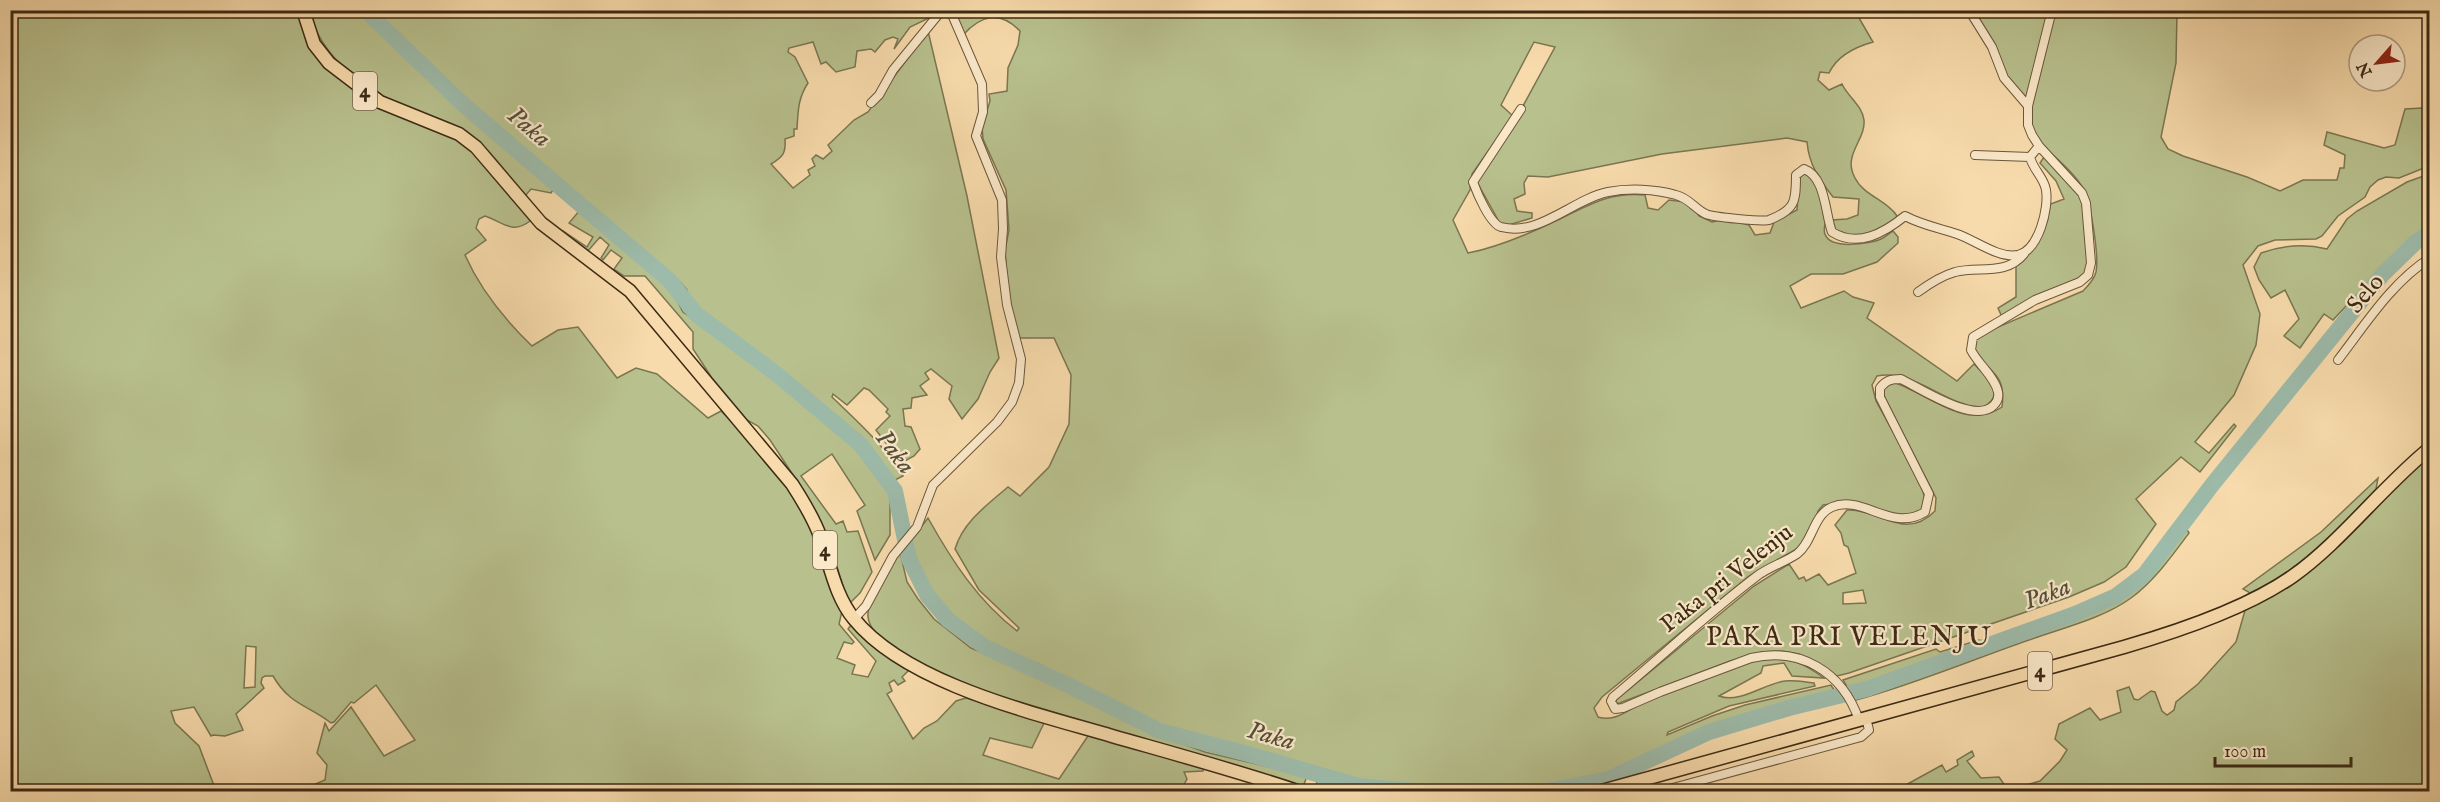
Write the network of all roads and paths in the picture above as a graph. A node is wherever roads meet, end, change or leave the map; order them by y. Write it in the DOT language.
graph roads {
  1 [pos="303,10"];
  2 [pos="942,10"];
  3 [pos="950,10"];
  4 [pos="1969,10"];
  5 [pos="2052,10"];
  6 [pos="871,103"];
  7 [pos="2028,106"];
  8 [pos="1521,109"];
  9 [pos="2039,146"];
  10 [pos="1975,155"];
  11 [pos="2030,158"];
  12 [pos="2027,250"];
  13 [pos="2430,258"];
  14 [pos="1917,292"];
  15 [pos="2338,360"];
  16 [pos="2430,448"];
  17 [pos="854,619"];
  18 [pos="1863,719"];
  19 [pos="1300,792"];
  20 [pos="1598,792"];
  21 [pos="1658,792"];
  1 -- 17 [label="main road, 4"];
  2 -- 6 [label="street"];
  3 -- 17 [label="street"];
  4 -- 7 [label="street"];
  5 -- 7 [label="street, Paka pri Velenju"];
  7 -- 9 [label="street, Paka pri Velenju"];
  8 -- 12 [label="street"];
  9 -- 11 [label="street"];
  9 -- 18 [label="street, Paka pri Velenju"];
  10 -- 11 [label="street"];
  11 -- 12 [label="street"];
  12 -- 14 [label="street"];
  13 -- 15 [label="street, Selo"];
  16 -- 18 [label="main road, 4"];
  17 -- 19 [label="main road, 4"];
  18 -- 20 [label="main road, 4"];
  18 -- 21 [label="street"];
}
